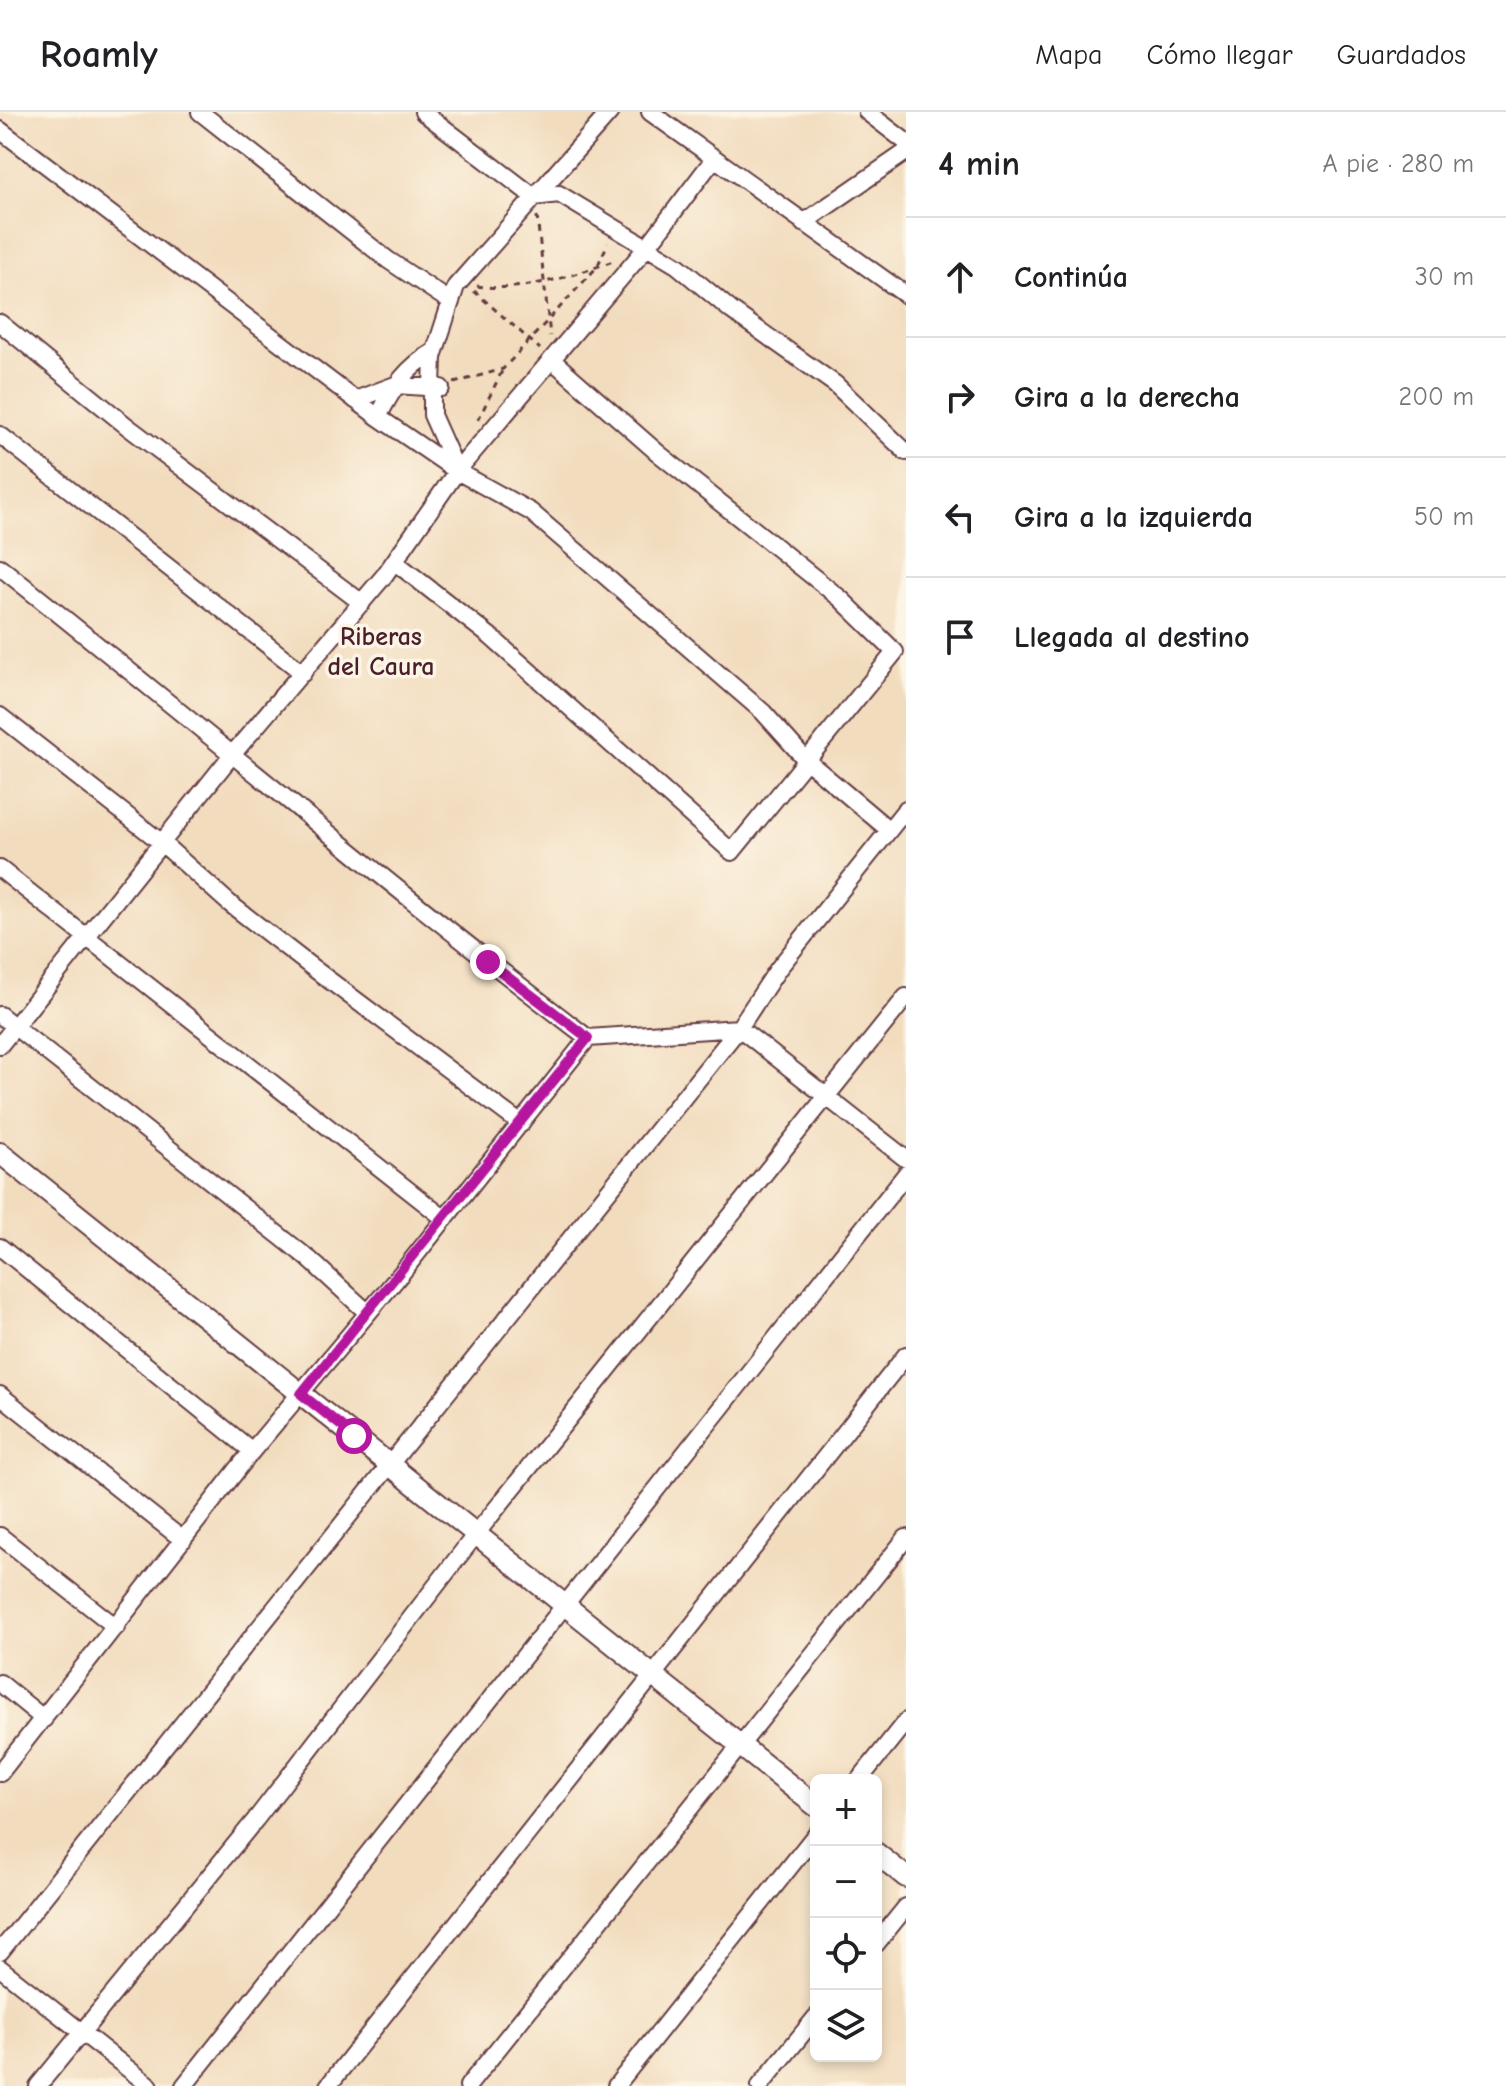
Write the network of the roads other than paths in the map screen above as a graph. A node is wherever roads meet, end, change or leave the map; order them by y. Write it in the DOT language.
graph roads {
  1 [pos="200,112"];
  2 [pos="423,112"];
  3 [pos="610,112"];
  4 [pos="650,112"];
  5 [pos="867,112"];
  6 [pos="0,130"];
  7 [pos="906,142"];
  8 [pos="906,152"];
  9 [pos="713,160"];
  10 [pos="534,197"];
  11 [pos="803,223"];
  12 [pos="647,247"];
  13 [pos="906,295"];
  14 [pos="451,302"];
  15 [pos="0,323"];
  16 [pos="435,351"];
  17 [pos="552,360"];
  18 [pos="395,385"];
  19 [pos="437,387"];
  20 [pos="355,400"];
  21 [pos="378,417"];
  22 [pos="0,435"];
  23 [pos="906,452"];
  24 [pos="457,471"];
  25 [pos="395,562"];
  26 [pos="0,567"];
  27 [pos="362,603"];
  28 [pos="303,673"];
  29 [pos="0,716"];
  30 [pos="231,756"];
  31 [pos="806,760"];
  32 [pos="906,809"];
  33 [pos="889,830"];
  34 [pos="162,843"];
  35 [pos="0,869"];
  36 [pos="86,937"];
  37 [pos="906,997"];
  38 [pos="0,1015"];
  39 [pos="15,1026"];
  40 [pos="739,1028"];
  41 [pos="588,1038"];
  42 [pos="0,1045"];
  43 [pos="827,1096"];
  44 [pos="521,1124"];
  45 [pos="0,1153"];
  46 [pos="905,1161"];
  47 [pos="445,1219"];
  48 [pos="0,1247"];
  49 [pos="368,1313"];
  50 [pos="906,1355"];
  51 [pos="301,1394"];
  52 [pos="0,1395"];
  53 [pos="252,1451"];
  54 [pos="388,1463"];
  55 [pos="476,1534"];
  56 [pos="0,1536"];
  57 [pos="906,1538"];
  58 [pos="183,1540"];
  59 [pos="566,1606"];
  60 [pos="116,1627"];
  61 [pos="655,1677"];
  62 [pos="0,1683"];
  63 [pos="44,1719"];
  64 [pos="906,1721"];
  65 [pos="740,1746"];
  66 [pos="0,1773"];
  67 [pos="864,1774"];
  68 [pos="810,1801"];
  69 [pos="810,1842"];
  70 [pos="882,1858"];
  71 [pos="906,1877"];
  72 [pos="906,1907"];
  73 [pos="882,1937"];
  74 [pos="0,1952"];
  75 [pos="0,1968"];
  76 [pos="810,2024"];
  77 [pos="81,2031"];
  78 [pos="38,2086"];
  79 [pos="150,2086"];
  80 [pos="184,2086"];
  81 [pos="328,2086"];
  82 [pos="468,2086"];
  83 [pos="616,2086"];
  84 [pos="760,2086"];
  1 -- 14 [label="street"];
  2 -- 10 [label="street"];
  3 -- 10 [label="street"];
  4 -- 9 [label="street"];
  5 -- 7 [label="street"];
  6 -- 20 [label="street"];
  8 -- 11 [label="street"];
  9 -- 11 [label="street"];
  9 -- 12 [label="street"];
  10 -- 12 [label="street"];
  10 -- 14 [label="street"];
  11 -- 13 [label="street"];
  12 -- 17 [label="street"];
  12 -- 23 [label="street"];
  14 -- 16 [label="street"];
  15 -- 27 [label="street"];
  16 -- 18 [label="street"];
  16 -- 19 [label="street"];
  17 -- 24 [label="street"];
  17 -- 31 [label="street"];
  18 -- 19 [label="street"];
  18 -- 20 [label="street"];
  18 -- 21 [label="street"];
  19 -- 24 [label="street"];
  20 -- 21 [label="street"];
  21 -- 24 [label="street"];
  22 -- 28 [label="street"];
  24 -- 25 [label="street"];
  24 -- 31 [label="street"];
  25 -- 27 [label="street"];
  25 -- 31 [label="street"];
  26 -- 30 [label="street"];
  27 -- 28 [label="street"];
  28 -- 30 [label="street"];
  29 -- 34 [label="street"];
  30 -- 34 [label="street"];
  30 -- 41 [label="street"];
  31 -- 33 [label="street"];
  32 -- 33 [label="street"];
  33 -- 40 [label="street"];
  34 -- 36 [label="street"];
  34 -- 44 [label="street"];
  35 -- 36 [label="street"];
  36 -- 39 [label="street"];
  36 -- 47 [label="street"];
  37 -- 43 [label="street"];
  38 -- 39 [label="street"];
  39 -- 42 [label="street"];
  39 -- 49 [label="street"];
  40 -- 41 [label="street"];
  40 -- 43 [label="street"];
  40 -- 54 [label="street"];
  41 -- 44 [label="street"];
  43 -- 46 [label="street"];
  43 -- 55 [label="street"];
  44 -- 47 [label="street"];
  45 -- 51 [label="street"];
  46 -- 59 [label="street"];
  47 -- 49 [label="street"];
  48 -- 53 [label="street"];
  49 -- 51 [label="street"];
  50 -- 61 [label="street"];
  51 -- 53 [label="street"];
  51 -- 54 [label="street"];
  52 -- 58 [label="street"];
  53 -- 58 [label="street"];
  54 -- 55 [label="street"];
  54 -- 74 [label="street"];
  55 -- 59 [label="street"];
  55 -- 77 [label="street"];
  56 -- 60 [label="street"];
  57 -- 65 [label="street"];
  58 -- 60 [label="street"];
  59 -- 61 [label="street"];
  59 -- 80 [label="street"];
  60 -- 63 [label="street"];
  61 -- 65 [label="street"];
  61 -- 81 [label="street"];
  62 -- 63 [label="street"];
  63 -- 66 [label="street"];
  64 -- 67 [label="street"];
  65 -- 68 [label="street"];
  65 -- 82 [label="street"];
  69 -- 83 [label="street"];
  70 -- 71 [label="street"];
  72 -- 73 [label="street"];
  75 -- 77 [label="street"];
  76 -- 84 [label="street"];
  77 -- 78 [label="street"];
  77 -- 79 [label="street"];
}
